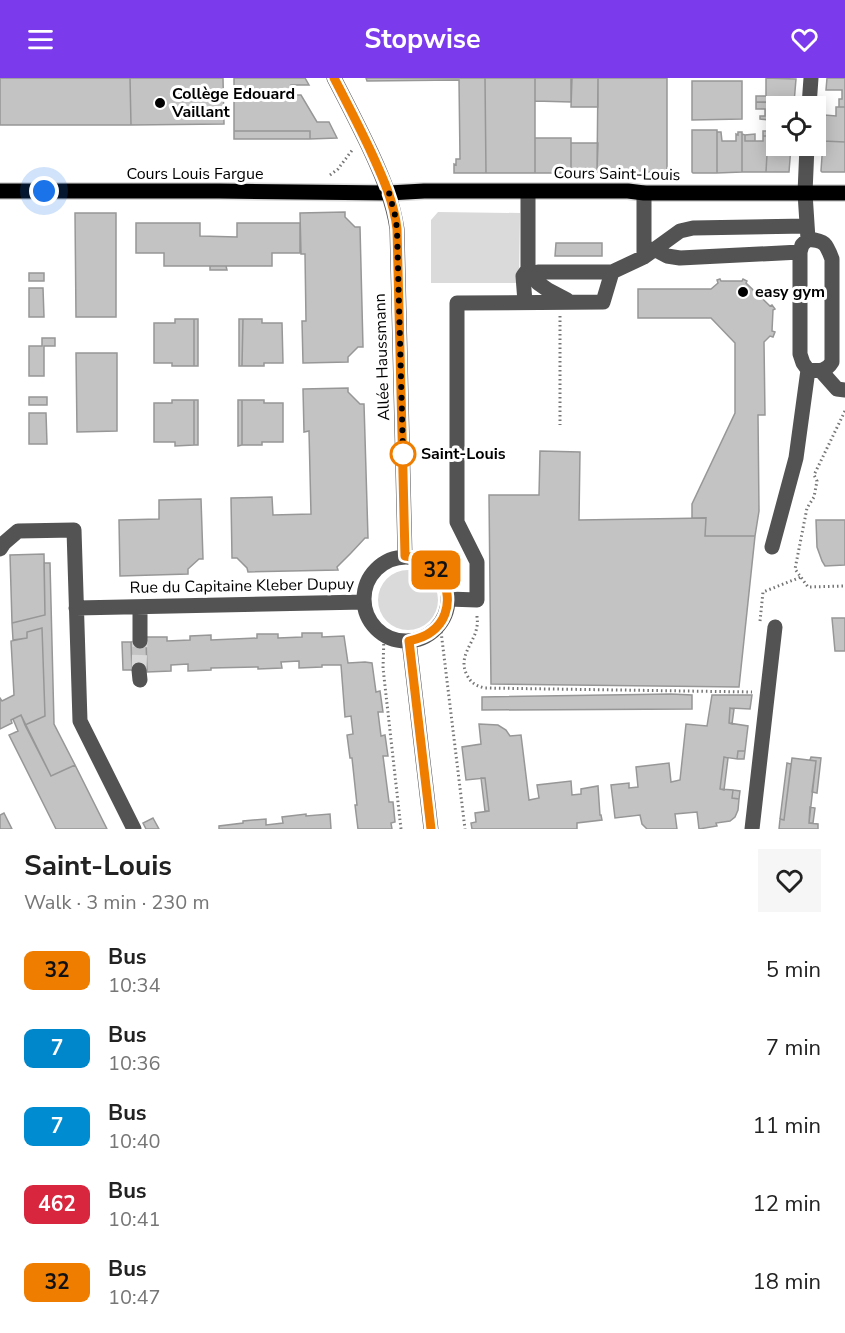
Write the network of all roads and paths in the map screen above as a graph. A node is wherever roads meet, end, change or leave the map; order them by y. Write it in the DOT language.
graph roads {
  1 [pos="334,78"];
  2 [pos="811,78"];
  3 [pos="810,96"];
  4 [pos="360,127"];
  5 [pos="807,156"];
  6 [pos="325,177"];
  7 [pos="0,191"];
  8 [pos="528,192"];
  9 [pos="389,193"];
  10 [pos="805,193"];
  11 [pos="845,193"];
  12 [pos="644,194"];
  13 [pos="805,239"];
  14 [pos="649,253"];
  15 [pos="533,270"];
  16 [pos="612,272"];
  17 [pos="525,302"];
  18 [pos="566,302"];
  19 [pos="814,371"];
  20 [pos="845,390"];
  21 [pos="845,411"];
  22 [pos="560,425"];
  23 [pos="772,547"];
  24 [pos="0,549"];
  25 [pos="405,556"];
  26 [pos="801,577"];
  27 [pos="845,586"];
  28 [pos="448,600"];
  29 [pos="477,600"];
  30 [pos="364,602"];
  31 [pos="140,607"];
  32 [pos="76,608"];
  33 [pos="440,624"];
  34 [pos="767,624"];
  35 [pos="384,635"];
  36 [pos="140,641"];
  37 [pos="409,641"];
  38 [pos="768,692"];
  39 [pos="134,829"];
  40 [pos="401,829"];
  41 [pos="431,829"];
  42 [pos="465,829"];
  43 [pos="752,829"];
  1 -- 4 [label="street, Allée Haussmann"];
  2 -- 3 [label="street"];
  4 -- 6 [label="path"];
  4 -- 9 [label="street, Allée Haussmann"];
  5 -- 10 [label="street"];
  7 -- 9 [label="main road, Cours Louis Fargue"];
  8 -- 9 [label="main road, Cours Saint-Louis"];
  8 -- 12 [label="main road, Cours Saint-Louis"];
  8 -- 15 [label="street"];
  9 -- 25 [label="street, Allée Haussmann"];
  10 -- 11 [label="main road, Cours Saint-Louis"];
  10 -- 12 [label="main road, Cours Saint-Louis"];
  10 -- 13 [label="street"];
  12 -- 14 [label="street"];
  13 -- 14 [label="street"];
  13 -- 14 [label="street"];
  13 -- 19 [label="street"];
  13 -- 19 [label="street"];
  14 -- 16 [label="street"];
  15 -- 16 [label="street"];
  15 -- 17 [label="street"];
  15 -- 18 [label="street"];
  16 -- 18 [label="street"];
  17 -- 18 [label="street"];
  17 -- 29 [label="street"];
  18 -- 22 [label="path"];
  19 -- 20 [label="street"];
  19 -- 23 [label="street"];
  21 -- 26 [label="path"];
  24 -- 32 [label="street"];
  25 -- 28 [label="street"];
  25 -- 30 [label="street"];
  26 -- 27 [label="path"];
  26 -- 34 [label="path"];
  28 -- 29 [label="street"];
  28 -- 33 [label="street"];
  29 -- 38 [label="path"];
  30 -- 31 [label="street, Rue du Capitaine Kleber Dupuy"];
  30 -- 35 [label="street"];
  31 -- 32 [label="street, Rue du Capitaine Kleber Dupuy"];
  31 -- 36 [label="street"];
  32 -- 39 [label="street"];
  33 -- 37 [label="street"];
  33 -- 42 [label="path"];
  34 -- 38 [label="street"];
  35 -- 37 [label="street"];
  35 -- 40 [label="path"];
  37 -- 41 [label="street"];
  38 -- 43 [label="street"];
}
